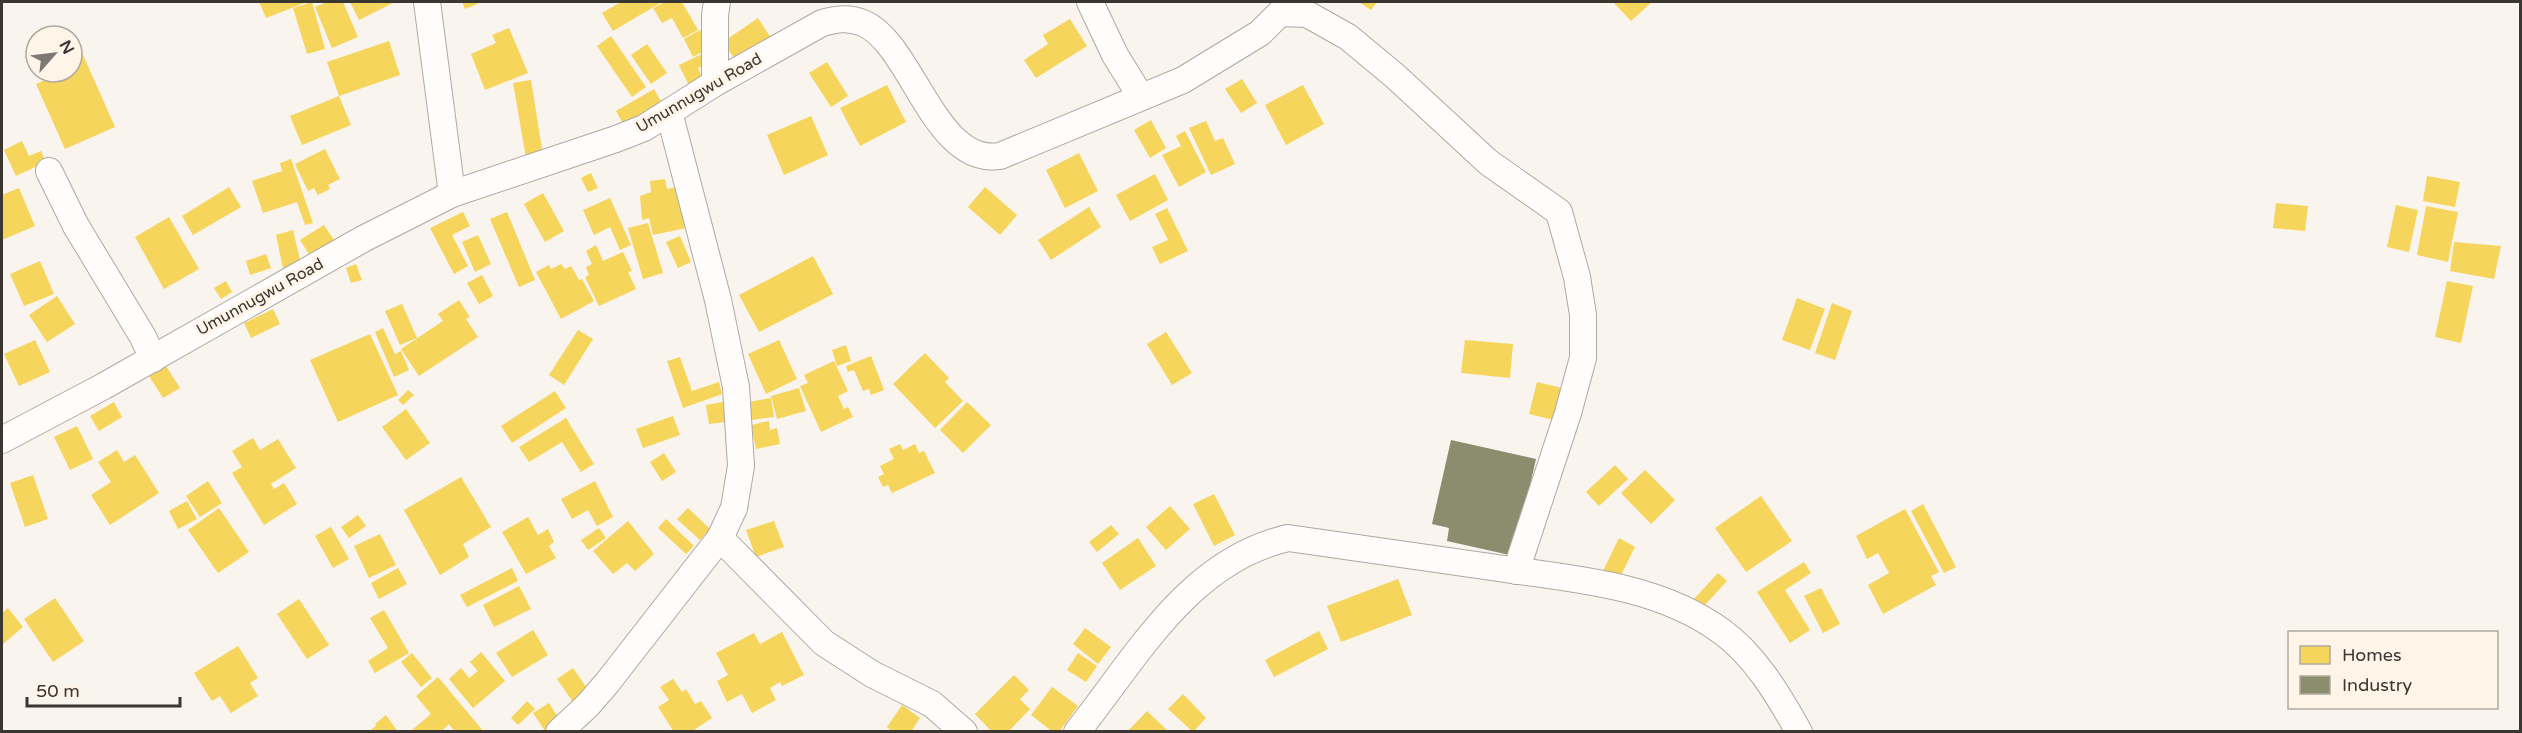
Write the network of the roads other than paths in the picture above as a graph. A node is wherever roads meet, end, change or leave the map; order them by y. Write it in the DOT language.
graph roads {
  1 [pos="427,2"];
  2 [pos="717,2"];
  3 [pos="1090,2"];
  4 [pos="715,83"];
  5 [pos="1141,97"];
  6 [pos="669,112"];
  7 [pos="49,171"];
  8 [pos="452,194"];
  9 [pos="153,359"];
  10 [pos="2,440"];
  11 [pos="720,538"];
  12 [pos="1516,571"];
  13 [pos="559,732"];
  14 [pos="964,732"];
  15 [pos="1077,732"];
  16 [pos="1799,732"];
  1 -- 8 [label="street"];
  2 -- 4 [label="street"];
  3 -- 5 [label="street"];
  4 -- 5 [label="street, Umunnugwu Road"];
  4 -- 6 [label="street, Umunnugwu Road"];
  5 -- 12 [label="street, Umunnugwu Road"];
  6 -- 8 [label="street, Umunnugwu Road"];
  6 -- 11 [label="street"];
  7 -- 9 [label="street"];
  8 -- 9 [label="street, Umunnugwu Road"];
  9 -- 10 [label="street, Umunnugwu Road"];
  11 -- 13 [label="street"];
  11 -- 14 [label="street"];
  12 -- 15 [label="street"];
  12 -- 16 [label="street"];
}
